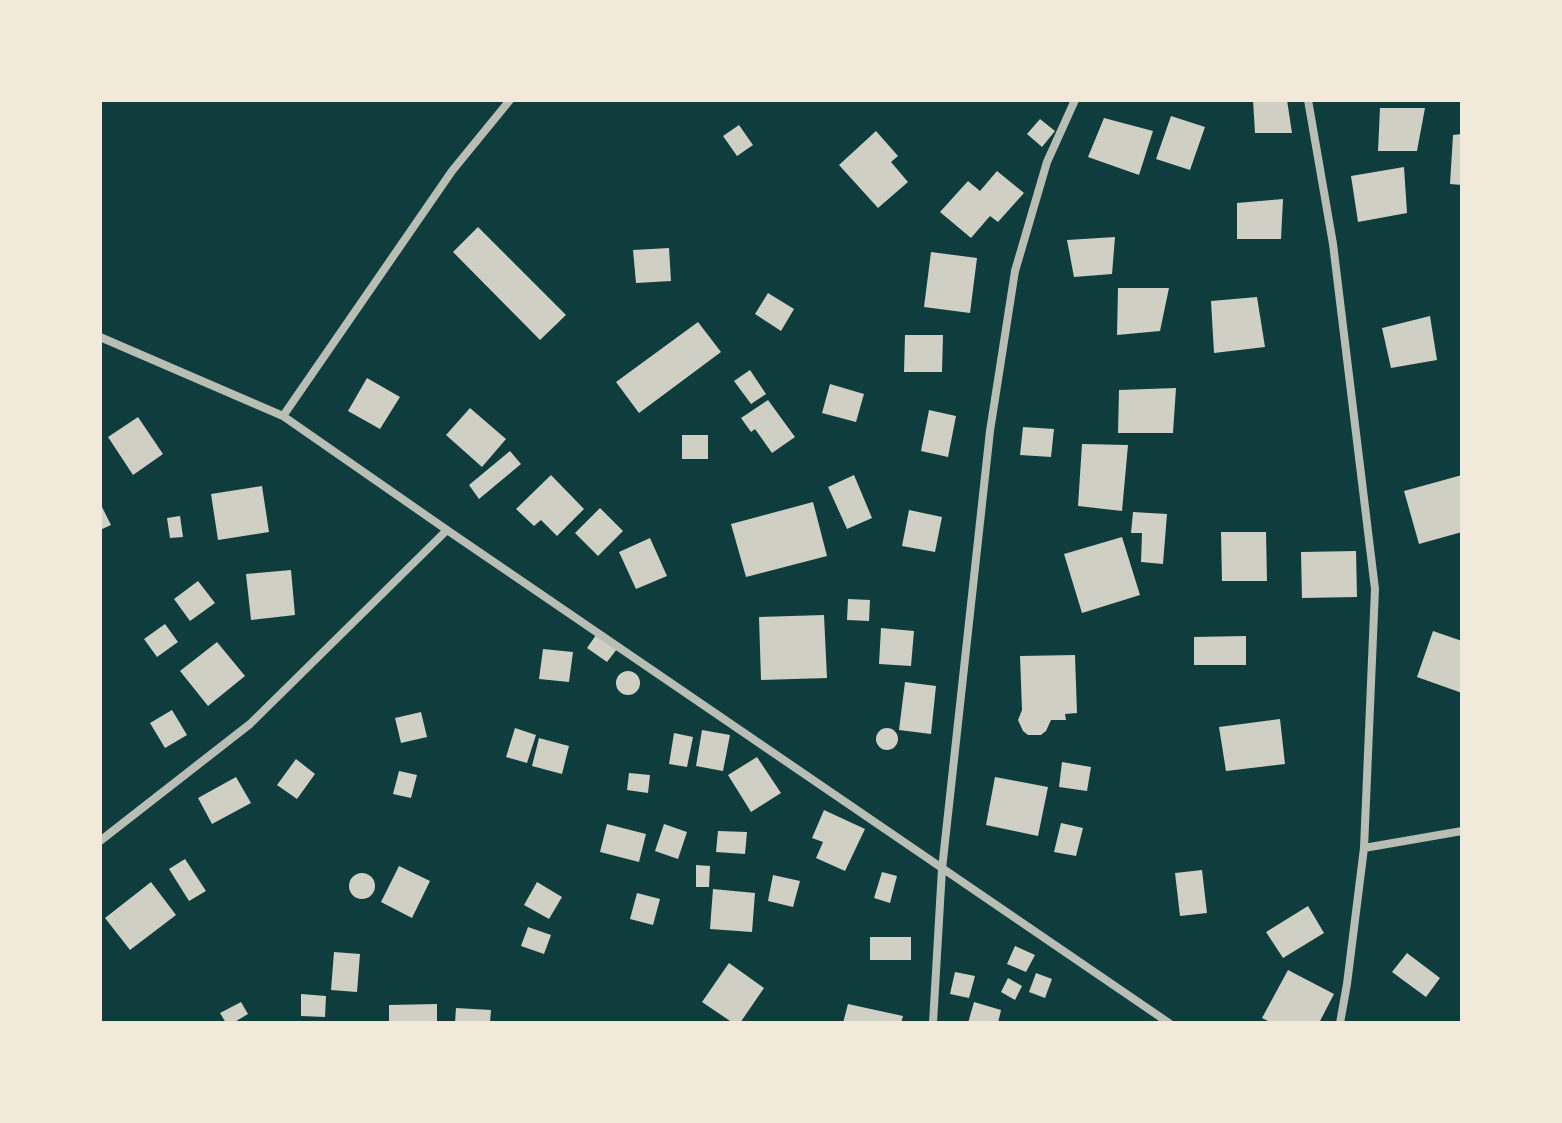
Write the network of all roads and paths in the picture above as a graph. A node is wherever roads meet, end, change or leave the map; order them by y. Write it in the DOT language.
graph roads {
  1 [pos="510,100"];
  2 [pos="1075,100"];
  3 [pos="1308,100"];
  4 [pos="100,337"];
  5 [pos="283,416"];
  6 [pos="447,530"];
  7 [pos="1462,831"];
  8 [pos="100,841"];
  9 [pos="1364,848"];
  10 [pos="942,869"];
  11 [pos="933,1023"];
  12 [pos="1169,1023"];
  13 [pos="1340,1023"];
  1 -- 5 [label="street"];
  2 -- 10 [label="street"];
  3 -- 9 [label="street"];
  4 -- 5 [label="street"];
  5 -- 6 [label="street"];
  6 -- 8 [label="street"];
  6 -- 10 [label="street"];
  7 -- 9 [label="street"];
  9 -- 13 [label="street"];
  10 -- 11 [label="street"];
  10 -- 12 [label="street"];
}
